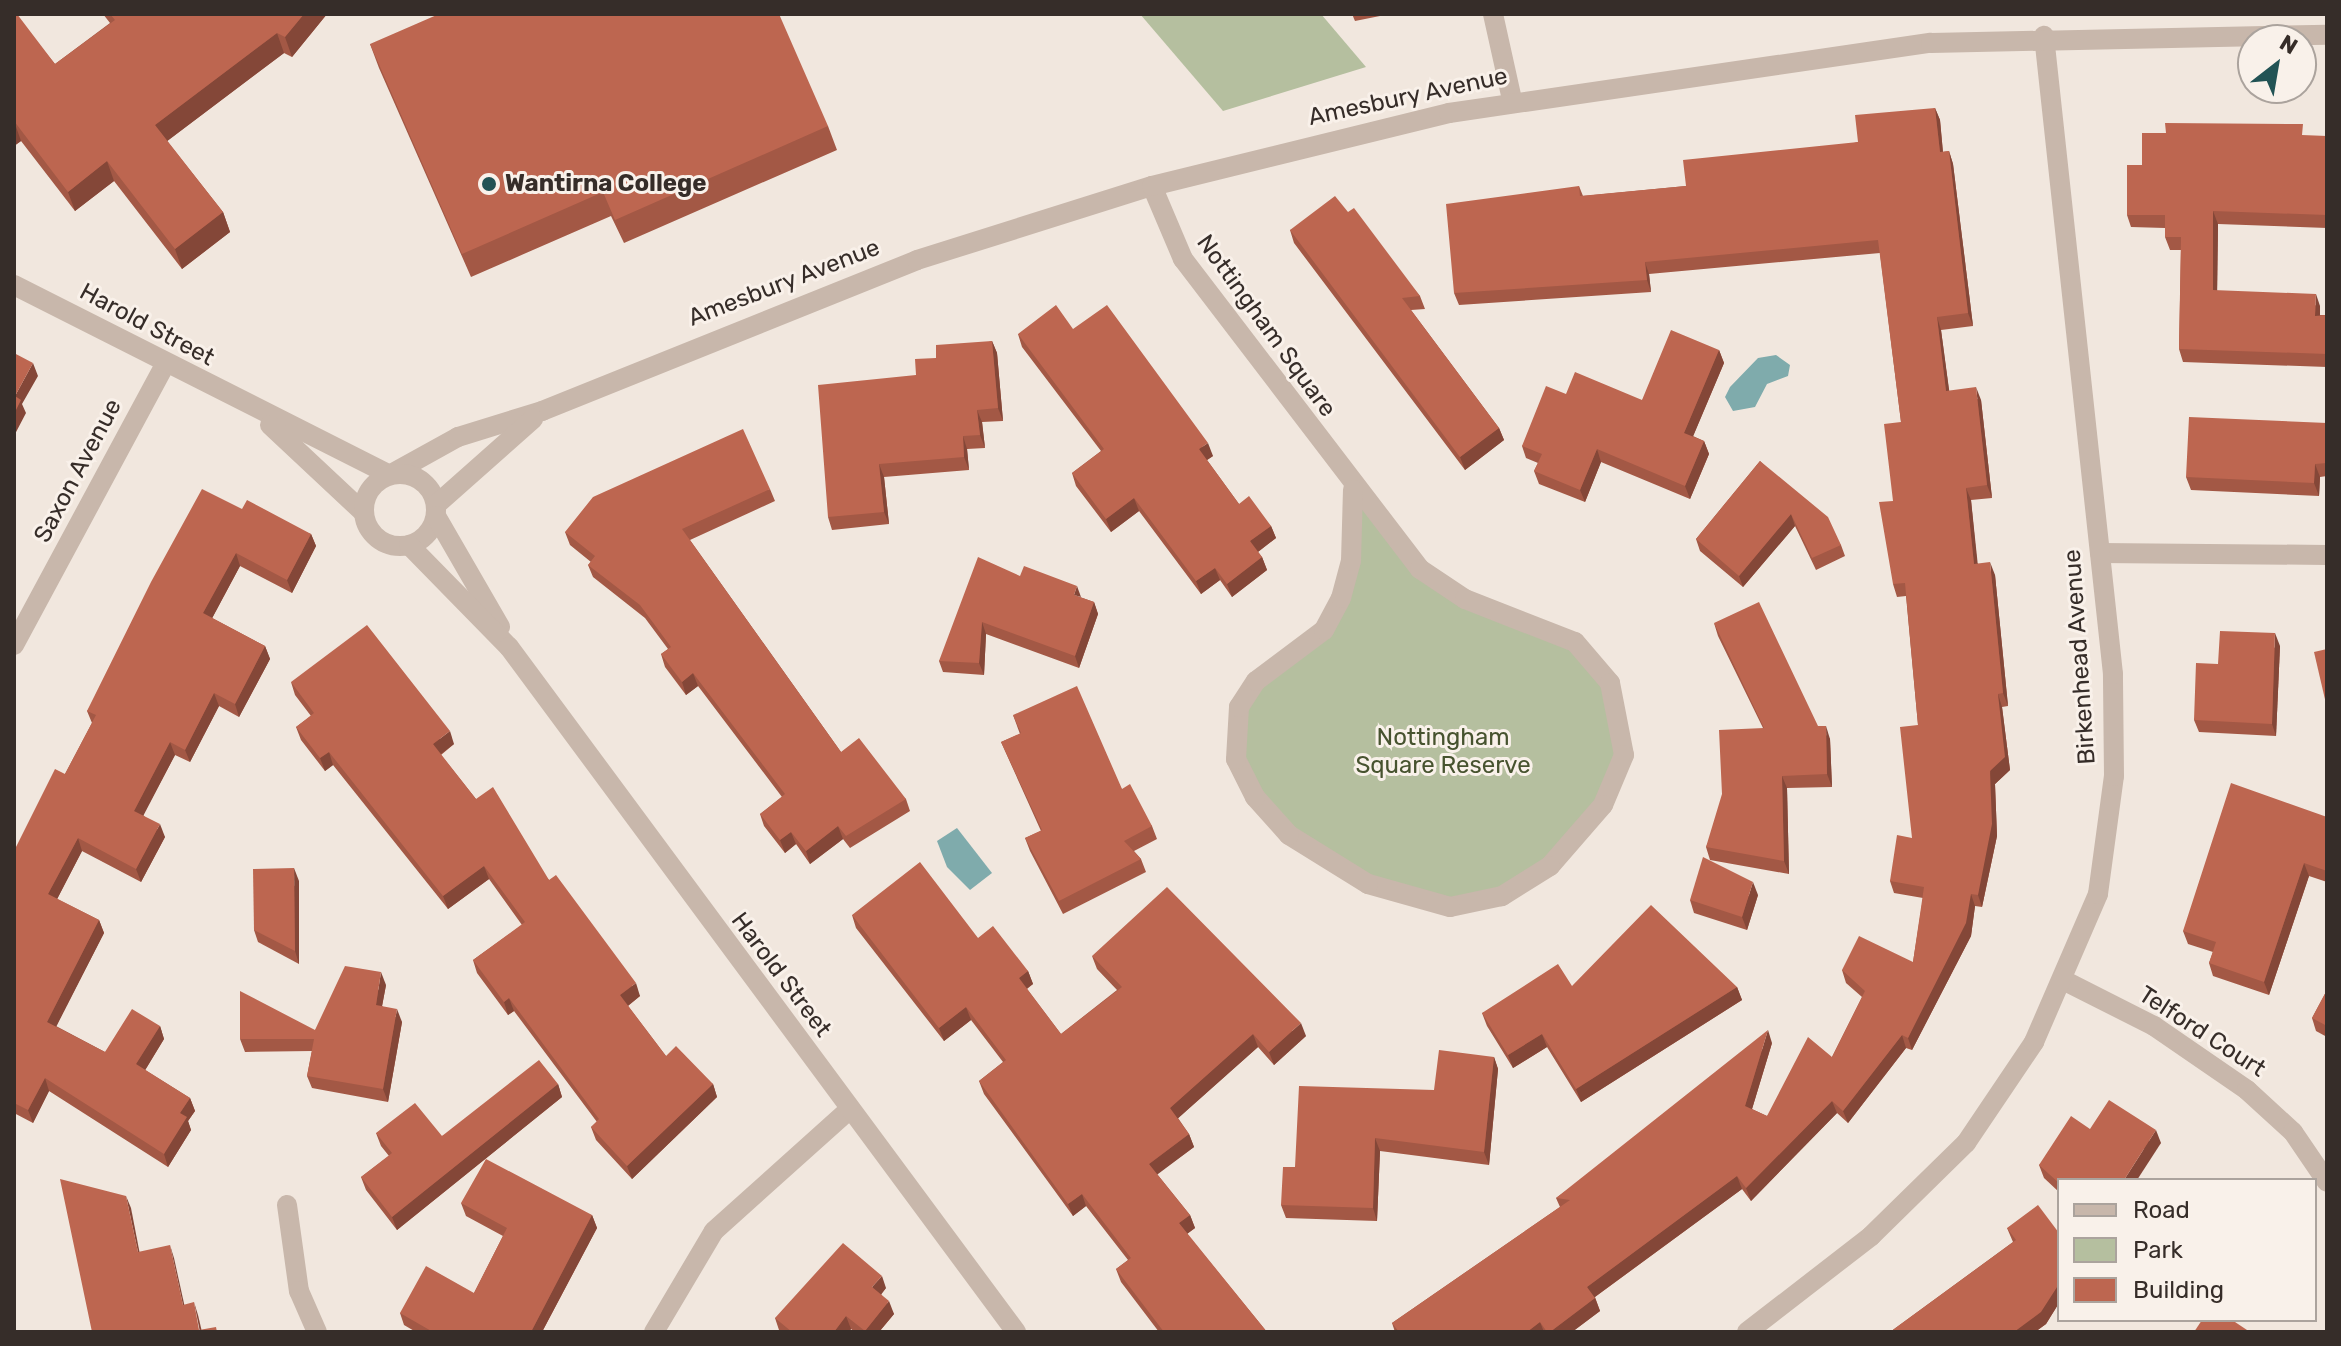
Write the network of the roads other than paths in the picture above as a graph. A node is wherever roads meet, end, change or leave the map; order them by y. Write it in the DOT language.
graph roads {
  1 [pos="1493,14"];
  2 [pos="2327,35"];
  3 [pos="2044,36"];
  4 [pos="1512,100"];
  5 [pos="1152,186"];
  6 [pos="14,285"];
  7 [pos="165,364"];
  8 [pos="542,411"];
  9 [pos="255,412"];
  10 [pos="392,474"];
  11 [pos="1353,490"];
  12 [pos="436,511"];
  13 [pos="363,512"];
  14 [pos="409,545"];
  15 [pos="2100,553"];
  16 [pos="2327,555"];
  17 [pos="14,645"];
  18 [pos="509,647"];
  19 [pos="2065,981"];
  20 [pos="850,1109"];
  21 [pos="2327,1182"];
  22 [pos="287,1205"];
  23 [pos="317,1332"];
  24 [pos="654,1332"];
  25 [pos="1016,1332"];
  26 [pos="1747,1332"];
  1 -- 4 [label="street"];
  2 -- 3 [label="street, Amesbury Avenue"];
  3 -- 4 [label="street, Amesbury Avenue"];
  3 -- 15 [label="street, Birkenhead Avenue"];
  4 -- 5 [label="street, Amesbury Avenue"];
  5 -- 8 [label="street, Amesbury Avenue"];
  5 -- 11 [label="street, Nottingham Square"];
  6 -- 7 [label="street, Harold Street"];
  7 -- 9 [label="street, Harold Street"];
  7 -- 17 [label="street, Saxon Avenue"];
  8 -- 10 [label="street, Amesbury Avenue"];
  8 -- 12 [label="street, Amesbury Avenue"];
  9 -- 10 [label="street, Harold Street"];
  9 -- 13 [label="street, Harold Street"];
  10 -- 12 [label="street"];
  10 -- 13 [label="street"];
  11 -- 11 [label="street, Nottingham Square"];
  12 -- 14 [label="street"];
  12 -- 18 [label="street, Harold Street"];
  13 -- 14 [label="street"];
  14 -- 18 [label="street, Harold Street"];
  15 -- 16 [label="street"];
  15 -- 19 [label="street, Birkenhead Avenue"];
  18 -- 20 [label="street, Harold Street"];
  19 -- 21 [label="street, Telford Court"];
  19 -- 26 [label="street, Birkenhead Avenue"];
  20 -- 24 [label="street"];
  20 -- 25 [label="street, Harold Street"];
  22 -- 23 [label="street"];
}
